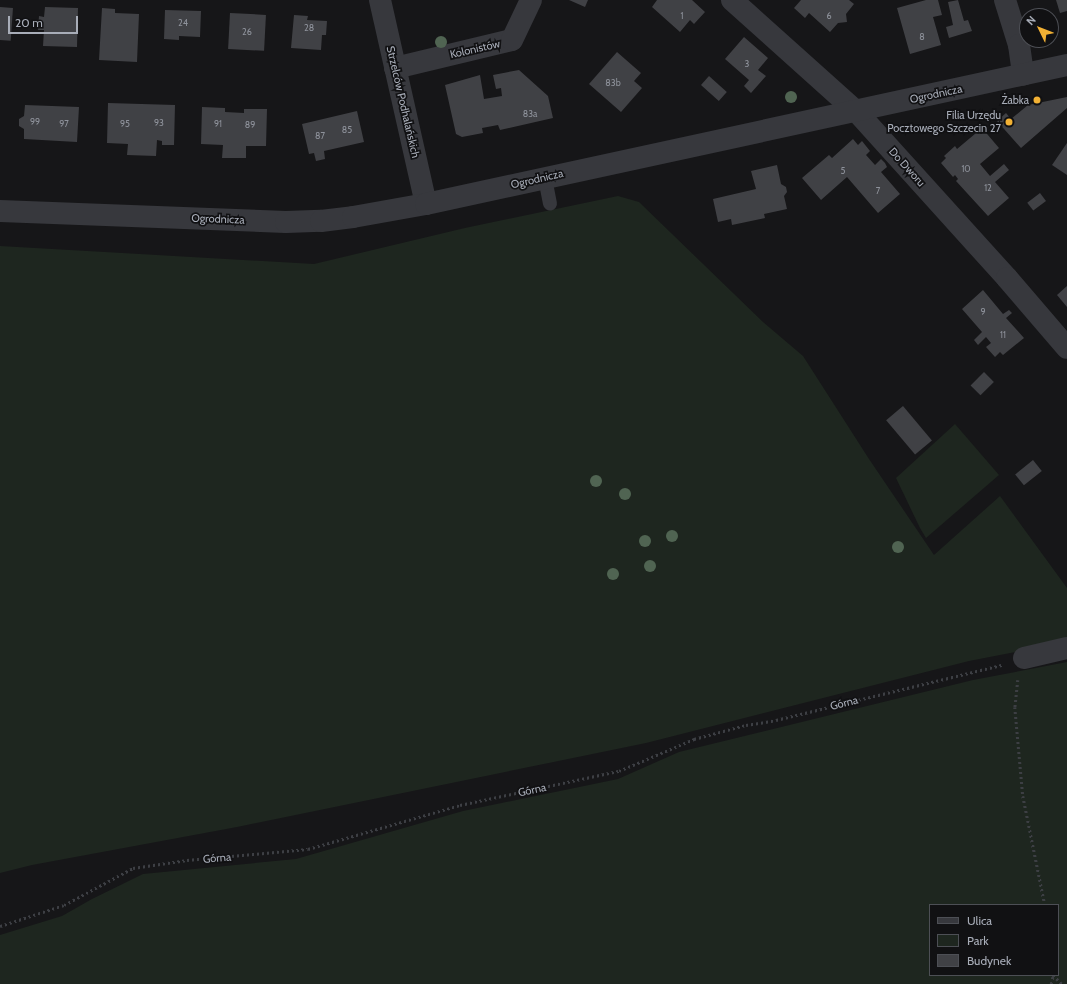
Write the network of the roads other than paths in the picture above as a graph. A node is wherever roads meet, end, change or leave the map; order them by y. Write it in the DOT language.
graph roads {
  1 [pos="380,0"];
  2 [pos="531,0"];
  3 [pos="732,0"];
  4 [pos="1005,0"];
  5 [pos="1067,65"];
  6 [pos="395,68"];
  7 [pos="1023,75"];
  8 [pos="857,112"];
  9 [pos="545,178"];
  10 [pos="426,204"];
  11 [pos="550,204"];
  12 [pos="0,211"];
  13 [pos="1067,348"];
  14 [pos="1067,648"];
  15 [pos="1024,658"];
  1 -- 6 [label="street, Strzelców Podhalańskich"];
  2 -- 6 [label="street, Kolonistów"];
  3 -- 8 [label="street, Do Dworu"];
  4 -- 7 [label="street"];
  5 -- 7 [label="street, Ogrodnicza"];
  6 -- 10 [label="street, Strzelców Podhalańskich"];
  7 -- 8 [label="street, Ogrodnicza"];
  8 -- 9 [label="street, Ogrodnicza"];
  8 -- 13 [label="street, Do Dworu"];
  9 -- 10 [label="street, Ogrodnicza"];
  9 -- 11 [label="lane"];
  10 -- 12 [label="street, Ogrodnicza"];
  14 -- 15 [label="street"];
}
